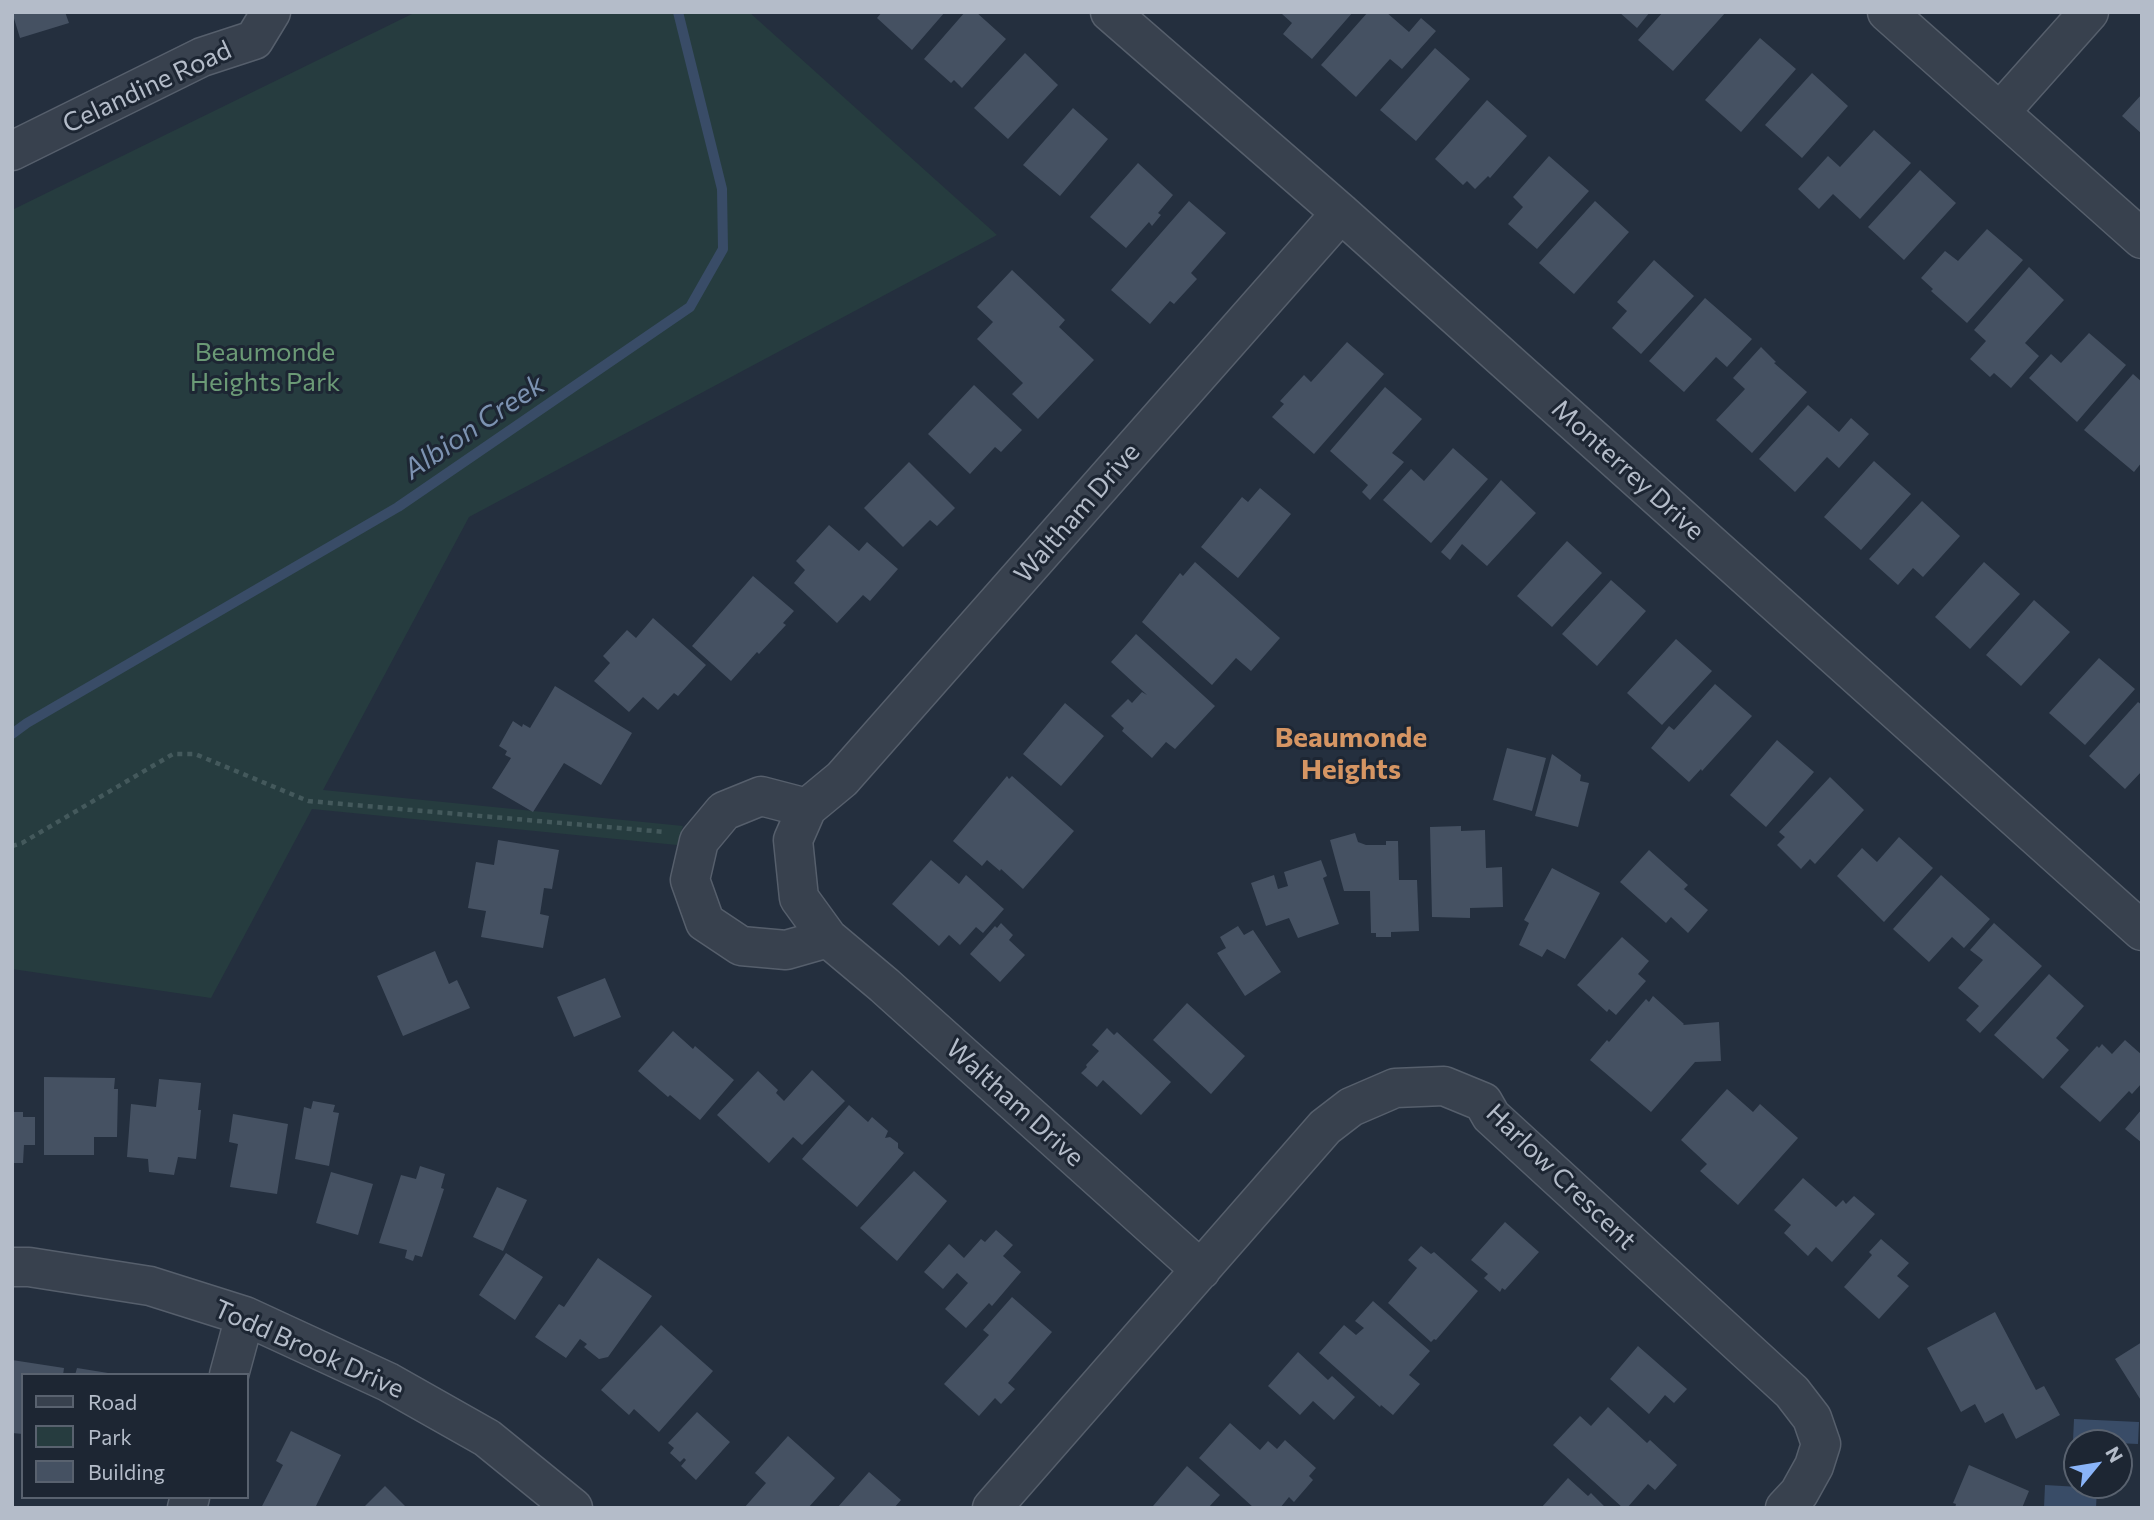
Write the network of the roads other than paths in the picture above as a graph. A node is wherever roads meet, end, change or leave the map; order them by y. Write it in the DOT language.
graph roads {
  1 [pos="271,12"];
  2 [pos="1110,12"];
  3 [pos="1887,12"];
  4 [pos="2089,12"];
  5 [pos="2000,112"];
  6 [pos="12,151"];
  7 [pos="1341,213"];
  8 [pos="2142,239"];
  9 [pos="807,808"];
  10 [pos="2142,931"];
  11 [pos="828,938"];
  12 [pos="12,1267"];
  13 [pos="1200,1270"];
  14 [pos="245,1316"];
  15 [pos="230,1373"];
  16 [pos="573,1508"];
  17 [pos="992,1508"];
  18 [pos="1785,1508"];
  1 -- 6 [label="street, Celandine Road"];
  2 -- 7 [label="street, Monterrey Drive"];
  3 -- 5 [label="street"];
  4 -- 5 [label="street"];
  5 -- 8 [label="street"];
  7 -- 9 [label="street, Waltham Drive"];
  7 -- 10 [label="street, Monterrey Drive"];
  9 -- 11 [label="street, Waltham Drive"];
  9 -- 11 [label="street"];
  11 -- 13 [label="street, Waltham Drive"];
  12 -- 14 [label="street, Todd Brook Drive"];
  13 -- 17 [label="street, Harlow Crescent"];
  13 -- 18 [label="street, Harlow Crescent"];
  14 -- 15 [label="street"];
  14 -- 16 [label="street, Todd Brook Drive"];
}
